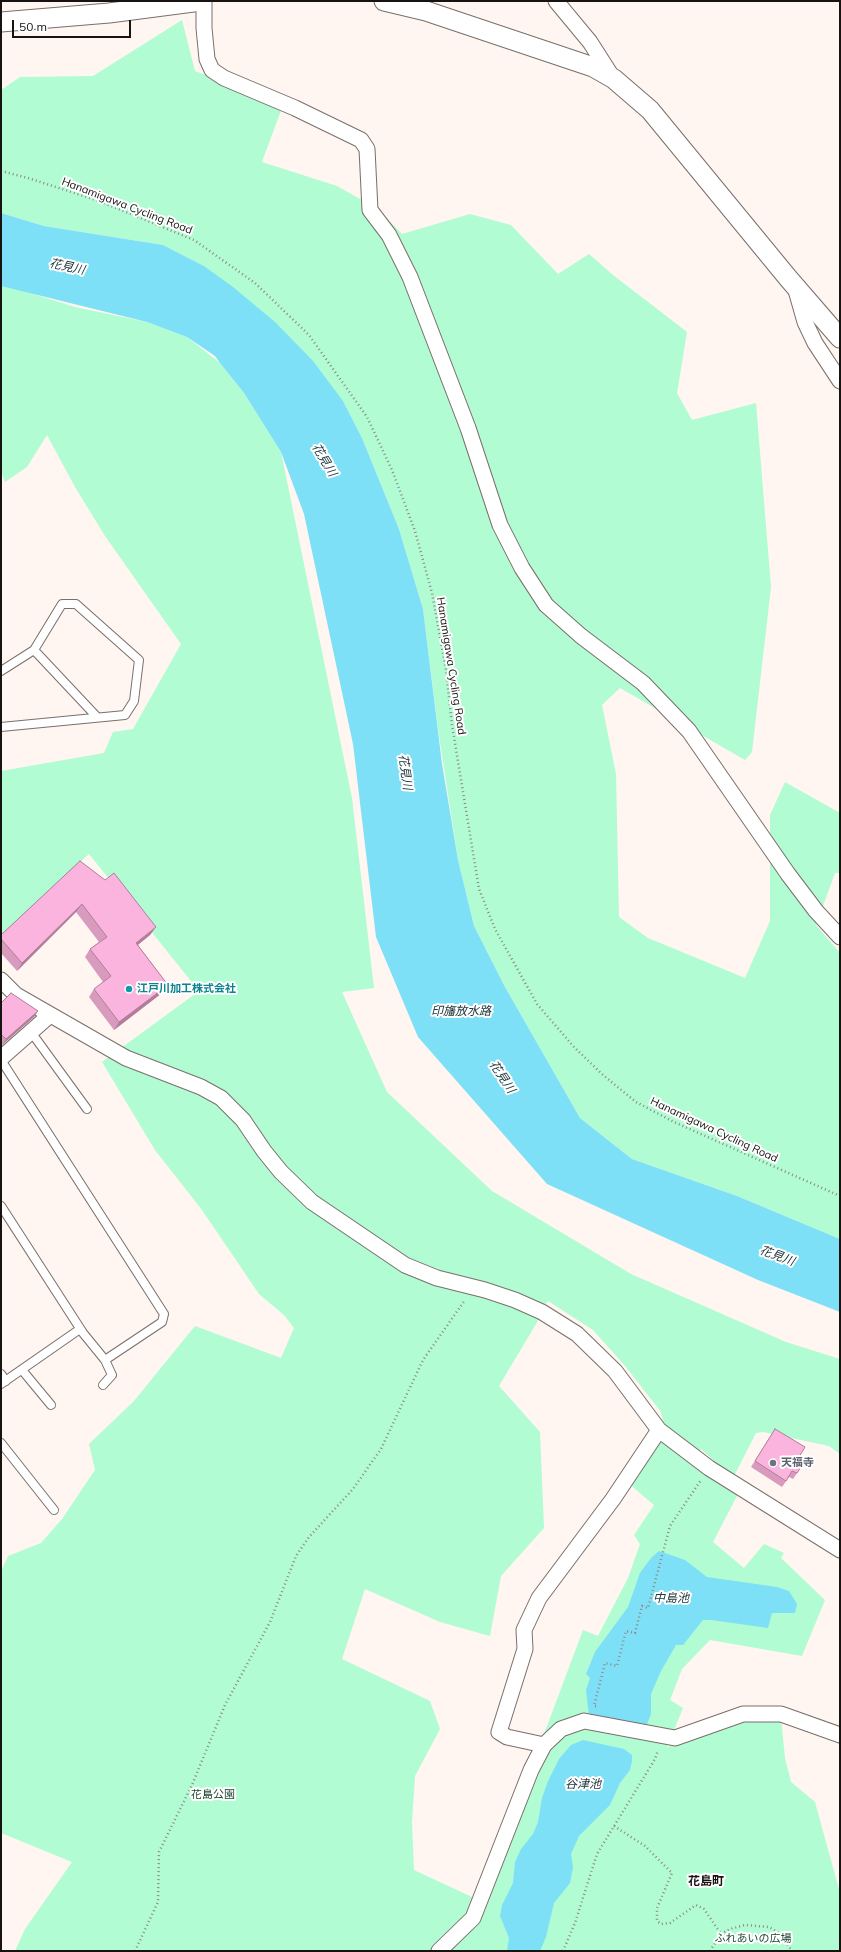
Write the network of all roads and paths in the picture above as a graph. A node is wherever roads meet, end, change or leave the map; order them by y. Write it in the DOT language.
graph roads {
  1 [pos="203,1"];
  2 [pos="384,1"];
  3 [pos="556,1"];
  4 [pos="1,22"];
  5 [pos="614,79"];
  6 [pos="1,171"];
  7 [pos="795,286"];
  8 [pos="840,338"];
  9 [pos="840,381"];
  10 [pos="34,650"];
  11 [pos="1,670"];
  12 [pos="97,717"];
  13 [pos="1,727"];
  14 [pos="840,937"];
  15 [pos="1,980"];
  16 [pos="50,1015"];
  17 [pos="31,1032"];
  18 [pos="1,1059"];
  19 [pos="87,1109"];
  20 [pos="840,1196"];
  21 [pos="1,1206"];
  22 [pos="469,1286"];
  23 [pos="80,1329"];
  24 [pos="105,1360"];
  25 [pos="22,1370"];
  26 [pos="3,1380"];
  27 [pos="102,1385"];
  28 [pos="50,1406"];
  29 [pos="659,1430"];
  30 [pos="1,1443"];
  31 [pos="709,1468"];
  32 [pos="54,1510"];
  33 [pos="840,1550"];
  34 [pos="601,1708"];
  35 [pos="840,1735"];
  36 [pos="662,1736"];
  37 [pos="544,1745"];
  38 [pos="614,1826"];
  39 [pos="721,1934"];
  40 [pos="135,1951"];
  41 [pos="439,1951"];
  42 [pos="563,1951"];
  43 [pos="710,1951"];
  44 [pos="792,1951"];
  1 -- 4 [label="street"];
  1 -- 14 [label="street"];
  2 -- 5 [label="street"];
  3 -- 5 [label="street"];
  5 -- 7 [label="street"];
  6 -- 20 [label="path, Hanamigawa Cycling Road"];
  7 -- 8 [label="street"];
  7 -- 9 [label="street"];
  10 -- 11 [label="lane"];
  10 -- 12 [label="lane"];
  10 -- 12 [label="lane"];
  12 -- 13 [label="lane"];
  15 -- 16 [label="street"];
  16 -- 17 [label="street"];
  16 -- 22 [label="street"];
  17 -- 18 [label="street"];
  17 -- 19 [label="lane"];
  18 -- 24 [label="lane"];
  21 -- 23 [label="lane"];
  22 -- 29 [label="street"];
  22 -- 40 [label="path"];
  23 -- 24 [label="lane"];
  23 -- 25 [label="lane"];
  24 -- 27 [label="lane"];
  25 -- 26 [label="lane"];
  25 -- 28 [label="lane"];
  29 -- 31 [label="street"];
  29 -- 37 [label="street"];
  30 -- 32 [label="lane"];
  31 -- 33 [label="street"];
  31 -- 34 [label="path"];
  35 -- 36 [label="street"];
  36 -- 37 [label="street"];
  36 -- 38 [label="path"];
  37 -- 41 [label="street"];
  38 -- 39 [label="path"];
  38 -- 42 [label="path"];
  39 -- 43 [label="path"];
  39 -- 44 [label="path"];
}
